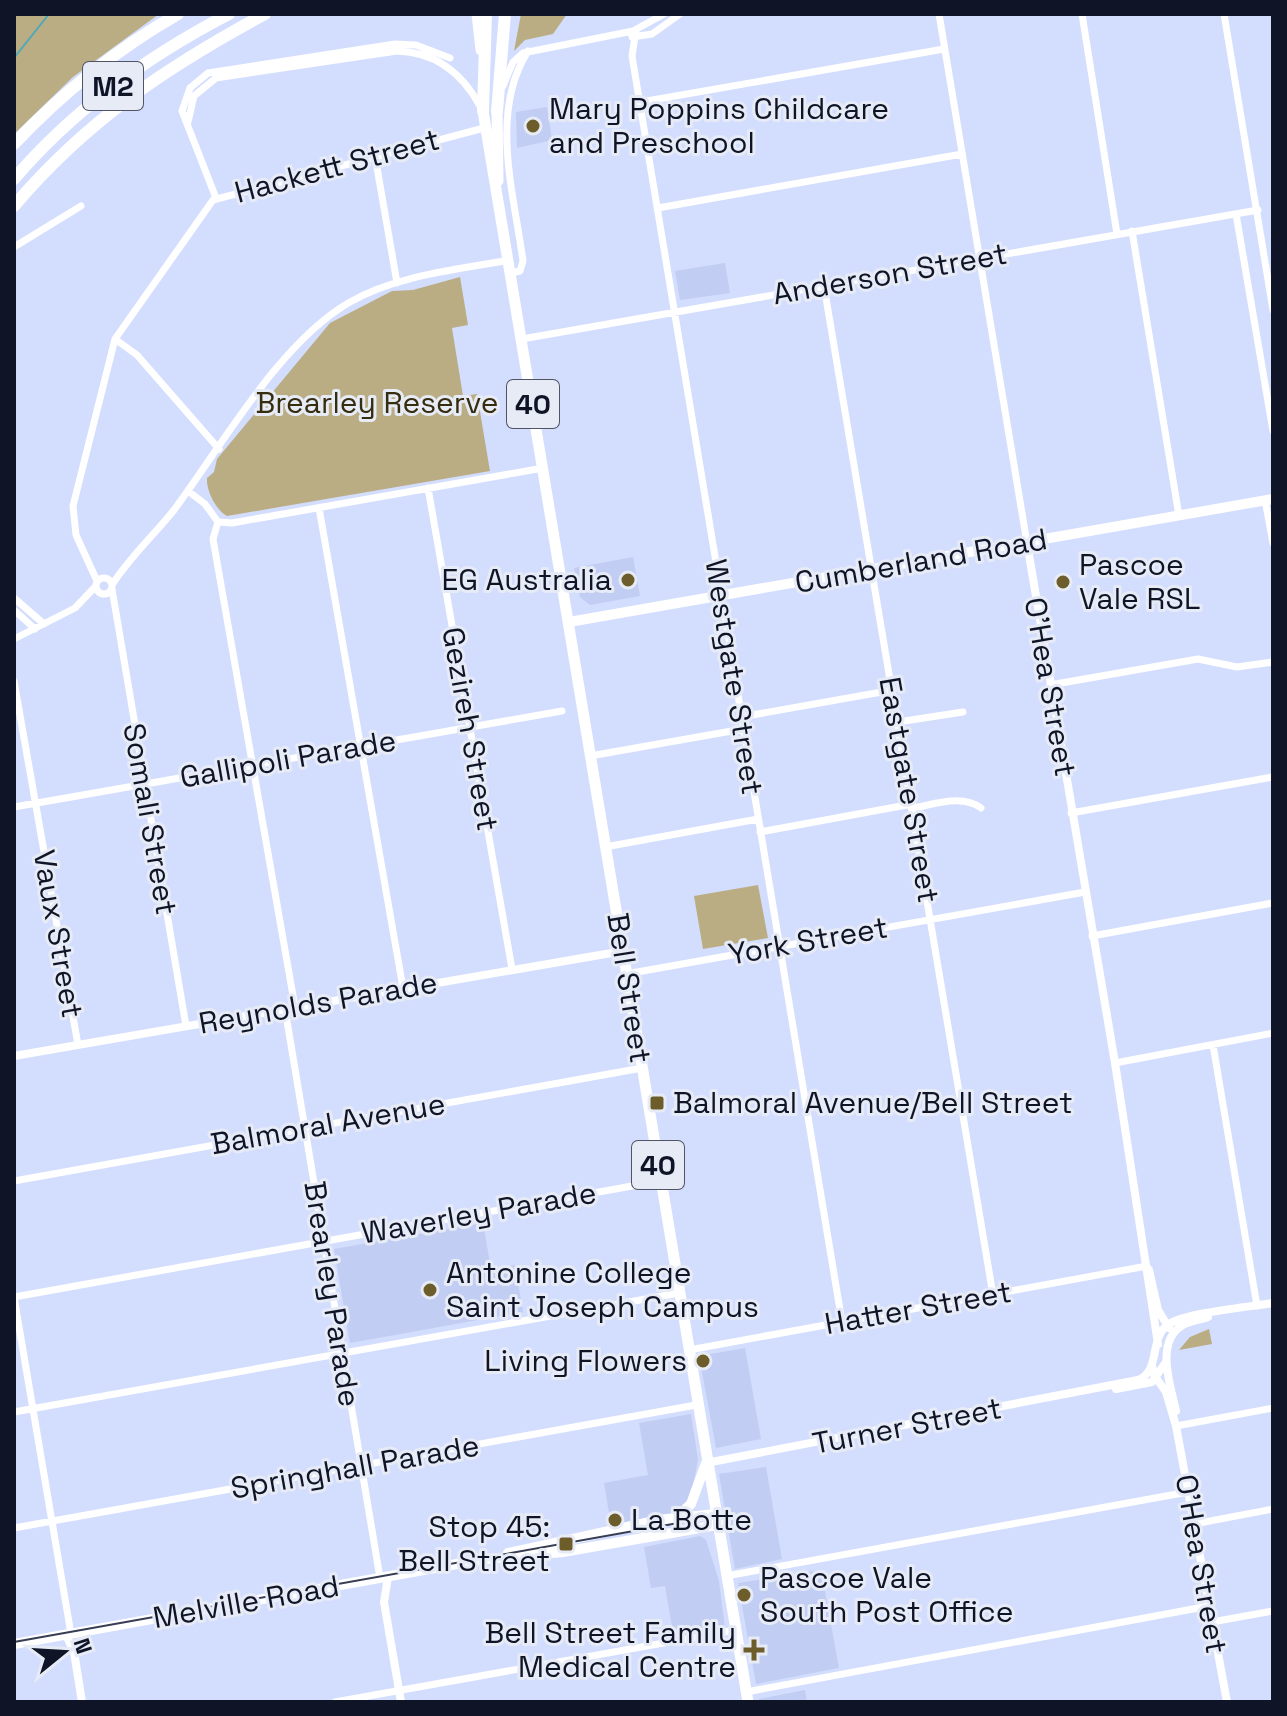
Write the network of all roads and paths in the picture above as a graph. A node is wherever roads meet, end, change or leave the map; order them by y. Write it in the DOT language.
graph roads {
  1 [pos="178,14"];
  2 [pos="229,14"];
  3 [pos="265,14"];
  4 [pos="477,14"];
  5 [pos="486,14"];
  6 [pos="505,14"];
  7 [pos="664,14"];
  8 [pos="680,14"];
  9 [pos="939,14"];
  10 [pos="1082,14"];
  11 [pos="1224,14"];
  12 [pos="636,34"];
  13 [pos="944,49"];
  14 [pos="532,50"];
  15 [pos="450,58"];
  16 [pos="482,62"];
  17 [pos="641,102"];
  18 [pos="483,111"];
  19 [pos="497,111"];
  20 [pos="484,128"];
  21 [pos="190,137"];
  22 [pos="14,144"];
  23 [pos="962,154"];
  24 [pos="375,156"];
  25 [pos="14,179"];
  26 [pos="498,197"];
  27 [pos="216,198"];
  28 [pos="14,206"];
  29 [pos="81,206"];
  30 [pos="658,208"];
  31 [pos="1258,210"];
  32 [pos="1236,214"];
  33 [pos="1132,231"];
  34 [pos="1117,234"];
  35 [pos="14,247"];
  36 [pos="980,259"];
  37 [pos="509,260"];
  38 [pos="511,273"];
  39 [pos="397,283"];
  40 [pos="824,286"];
  41 [pos="1273,310"];
  42 [pos="675,312"];
  43 [pos="115,339"];
  44 [pos="522,339"];
  45 [pos="1273,431"];
  46 [pos="219,449"];
  47 [pos="543,468"];
  48 [pos="428,488"];
  49 [pos="188,491"];
  50 [pos="1269,499"];
  51 [pos="319,508"];
  52 [pos="1179,516"];
  53 [pos="218,522"];
  54 [pos="1027,543"];
  55 [pos="1273,543"];
  56 [pos="872,569"];
  57 [pos="105,583"];
  58 [pos="103,595"];
  59 [pos="721,596"];
  60 [pos="14,598"];
  61 [pos="87,599"];
  62 [pos="14,610"];
  63 [pos="114,612"];
  64 [pos="569,622"];
  65 [pos="44,624"];
  66 [pos="35,629"];
  67 [pos="14,639"];
  68 [pos="1273,662"];
  69 [pos="14,681"];
  70 [pos="1050,685"];
  71 [pos="893,690"];
  72 [pos="562,711"];
  73 [pos="963,712"];
  74 [pos="741,717"];
  75 [pos="898,722"];
  76 [pos="470,727"];
  77 [pos="743,729"];
  78 [pos="361,746"];
  79 [pos="590,756"];
  80 [pos="253,765"];
  81 [pos="1273,777"];
  82 [pos="144,784"];
  83 [pos="35,804"];
  84 [pos="912,806"];
  85 [pos="14,807"];
  86 [pos="981,808"];
  87 [pos="1071,813"];
  88 [pos="758,819"];
  89 [pos="760,832"];
  90 [pos="605,847"];
  91 [pos="1085,892"];
  92 [pos="1273,903"];
  93 [pos="931,919"];
  94 [pos="1092,936"];
  95 [pos="779,946"];
  96 [pos="623,951"];
  97 [pos="512,969"];
  98 [pos="626,974"];
  99 [pos="403,988"];
  100 [pos="290,1008"];
  101 [pos="186,1026"];
  102 [pos="1273,1033"];
  103 [pos="78,1045"];
  104 [pos="1213,1045"];
  105 [pos="14,1056"];
  106 [pos="1115,1063"];
  107 [pos="642,1068"];
  108 [pos="305,1129"];
  109 [pos="14,1181"];
  110 [pos="660,1181"];
  111 [pos="324,1241"];
  112 [pos="1147,1266"];
  113 [pos="679,1293"];
  114 [pos="993,1295"];
  115 [pos="14,1297"];
  116 [pos="1273,1303"];
  117 [pos="1257,1306"];
  118 [pos="1216,1314"];
  119 [pos="842,1322"];
  120 [pos="1166,1325"];
  121 [pos="1158,1344"];
  122 [pos="1168,1346"];
  123 [pos="688,1350"];
  124 [pos="343,1354"];
  125 [pos="1166,1362"];
  126 [pos="1152,1363"];
  127 [pos="1156,1379"];
  128 [pos="1107,1389"];
  129 [pos="696,1405"];
  130 [pos="1273,1408"];
  131 [pos="33,1409"];
  132 [pos="14,1412"];
  133 [pos="1176,1426"];
  134 [pos="706,1463"];
  135 [pos="361,1466"];
  136 [pos="1188,1492"];
  137 [pos="1273,1509"];
  138 [pos="673,1518"];
  139 [pos="716,1520"];
  140 [pos="52,1522"];
  141 [pos="1194,1524"];
  142 [pos="14,1528"];
  143 [pos="479,1560"];
  144 [pos="726,1576"];
  145 [pos="380,1578"];
  146 [pos="384,1602"];
  147 [pos="1209,1606"];
  148 [pos="1273,1611"];
  149 [pos="1212,1622"];
  150 [pos="736,1630"];
  151 [pos="71,1634"];
  152 [pos="14,1644"];
  153 [pos="399,1691"];
  154 [pos="747,1697"];
  155 [pos="82,1702"];
  156 [pos="335,1702"];
  157 [pos="401,1702"];
  158 [pos="1227,1702"];
  1 -- 22 [label="highway, M2"];
  2 -- 25 [label="highway, M2"];
  3 -- 28 [label="highway"];
  4 -- 16 [label="main road"];
  5 -- 16 [label="highway"];
  6 -- 19 [label="highway"];
  7 -- 12 [label="street"];
  8 -- 12 [label="street"];
  9 -- 13 [label="street, O'Hea Street"];
  10 -- 34 [label="street"];
  11 -- 31 [label="street"];
  12 -- 14 [label="street"];
  12 -- 17 [label="street, Westgate Street"];
  13 -- 17 [label="street"];
  13 -- 23 [label="street, O'Hea Street"];
  14 -- 19 [label="street"];
  14 -- 38 [label="street, Bell Street"];
  15 -- 21 [label="street"];
  16 -- 18 [label="highway"];
  17 -- 30 [label="street, Westgate Street"];
  18 -- 20 [label="main road, Bell Street"];
  18 -- 21 [label="street"];
  19 -- 26 [label="main road, Bell Street / 40"];
  20 -- 24 [label="street, Hackett Street"];
  20 -- 26 [label="main road, Bell Street / 40"];
  21 -- 27 [label="street"];
  23 -- 30 [label="street"];
  23 -- 36 [label="street, O'Hea Street"];
  24 -- 27 [label="street, Hackett Street"];
  24 -- 39 [label="street"];
  26 -- 37 [label="main road, Bell Street / 40"];
  27 -- 43 [label="street, Hackett Street"];
  29 -- 35 [label="street"];
  30 -- 42 [label="street, Westgate Street"];
  31 -- 32 [label="street, Anderson Street"];
  31 -- 41 [label="street"];
  32 -- 33 [label="street, Anderson Street"];
  32 -- 45 [label="street"];
  33 -- 34 [label="street, Anderson Street"];
  33 -- 52 [label="street"];
  34 -- 36 [label="street, Anderson Street"];
  36 -- 40 [label="street, Anderson Street"];
  36 -- 54 [label="street, O'Hea Street"];
  37 -- 38 [label="main road, Bell Street / 40"];
  37 -- 39 [label="street"];
  38 -- 44 [label="main road, Bell Street / 40"];
  39 -- 46 [label="street"];
  40 -- 42 [label="street, Anderson Street"];
  40 -- 56 [label="street, Eastgate Street"];
  42 -- 44 [label="street, Anderson Street"];
  42 -- 59 [label="street, Westgate Street"];
  43 -- 46 [label="street"];
  43 -- 57 [label="street, Hackett Street"];
  44 -- 47 [label="main road, Bell Street / 40"];
  46 -- 49 [label="street"];
  47 -- 48 [label="street"];
  47 -- 64 [label="main road, Bell Street / 40"];
  48 -- 51 [label="street"];
  48 -- 76 [label="street, Gezireh Street"];
  49 -- 53 [label="street"];
  49 -- 57 [label="street"];
  50 -- 52 [label="main road, Cumberland Road"];
  50 -- 55 [label="street"];
  51 -- 53 [label="street"];
  51 -- 78 [label="street"];
  52 -- 54 [label="main road, Cumberland Road"];
  53 -- 80 [label="street, Brearley Parade"];
  54 -- 56 [label="main road, Cumberland Road"];
  54 -- 70 [label="street, O'Hea Street"];
  56 -- 59 [label="main road, Cumberland Road"];
  56 -- 71 [label="street, Eastgate Street"];
  57 -- 58 [label="street"];
  57 -- 61 [label="street"];
  57 -- 63 [label="street, Somali Street"];
  58 -- 61 [label="street"];
  58 -- 63 [label="street, Somali Street"];
  59 -- 64 [label="main road, Cumberland Road"];
  59 -- 74 [label="street, Westgate Street"];
  60 -- 65 [label="street"];
  61 -- 65 [label="street"];
  62 -- 66 [label="street"];
  63 -- 82 [label="street, Somali Street"];
  64 -- 79 [label="main road, Bell Street / 40"];
  65 -- 66 [label="street"];
  66 -- 67 [label="street"];
  68 -- 70 [label="street"];
  69 -- 83 [label="street, Vaux Street"];
  70 -- 87 [label="street, O'Hea Street"];
  71 -- 74 [label="street"];
  71 -- 75 [label="street, Eastgate Street"];
  72 -- 76 [label="street, Gallipoli Parade"];
  73 -- 75 [label="street"];
  74 -- 77 [label="street, Westgate Street"];
  75 -- 84 [label="street, Eastgate Street"];
  76 -- 78 [label="street, Gallipoli Parade"];
  76 -- 97 [label="street, Gezireh Street"];
  77 -- 79 [label="street"];
  77 -- 88 [label="street, Westgate Street"];
  78 -- 80 [label="street, Gallipoli Parade"];
  78 -- 99 [label="street"];
  79 -- 90 [label="main road, Bell Street / 40"];
  80 -- 82 [label="street, Gallipoli Parade"];
  80 -- 100 [label="street, Brearley Parade"];
  81 -- 87 [label="street"];
  82 -- 83 [label="street, Gallipoli Parade"];
  82 -- 101 [label="street, Somali Street"];
  83 -- 85 [label="street, Gallipoli Parade"];
  83 -- 103 [label="street, Vaux Street"];
  84 -- 86 [label="street"];
  84 -- 89 [label="street"];
  84 -- 93 [label="street, Eastgate Street"];
  87 -- 91 [label="street, O'Hea Street"];
  88 -- 89 [label="street, Westgate Street"];
  88 -- 90 [label="street"];
  89 -- 95 [label="street, Westgate Street"];
  90 -- 96 [label="main road, Bell Street / 40"];
  91 -- 93 [label="street, York Street"];
  91 -- 94 [label="street, O'Hea Street"];
  92 -- 94 [label="street"];
  93 -- 95 [label="street, York Street"];
  93 -- 114 [label="street, Eastgate Street"];
  94 -- 106 [label="street, O'Hea Street"];
  95 -- 98 [label="street, York Street"];
  95 -- 119 [label="street, Westgate Street"];
  96 -- 97 [label="street, Reynolds Parade"];
  96 -- 98 [label="main road, Bell Street / 40"];
  97 -- 99 [label="street, Reynolds Parade"];
  98 -- 107 [label="main road, Bell Street / 40"];
  99 -- 100 [label="street, Reynolds Parade"];
  100 -- 101 [label="street, Reynolds Parade"];
  100 -- 108 [label="street, Brearley Parade"];
  101 -- 103 [label="street, Reynolds Parade"];
  102 -- 104 [label="street"];
  103 -- 105 [label="street, Reynolds Parade"];
  104 -- 106 [label="street"];
  104 -- 117 [label="street"];
  106 -- 112 [label="street, O'Hea Street"];
  107 -- 108 [label="street, Balmoral Avenue"];
  107 -- 110 [label="main road, Bell Street / 40"];
  108 -- 109 [label="street, Balmoral Avenue"];
  108 -- 111 [label="street, Brearley Parade"];
  110 -- 111 [label="street, Waverley Parade"];
  110 -- 113 [label="main road, Bell Street / 40"];
  111 -- 115 [label="street, Waverley Parade"];
  111 -- 124 [label="street, Brearley Parade"];
  112 -- 114 [label="street, Hatter Street"];
  112 -- 120 [label="street, O'Hea Street"];
  112 -- 121 [label="street, O'Hea Street"];
  113 -- 123 [label="main road, Bell Street / 40"];
  113 -- 124 [label="street"];
  114 -- 119 [label="street, Hatter Street"];
  115 -- 131 [label="street"];
  116 -- 117 [label="street"];
  117 -- 118 [label="street"];
  118 -- 120 [label="street"];
  118 -- 122 [label="street"];
  119 -- 123 [label="street, Hatter Street"];
  120 -- 121 [label="street"];
  120 -- 122 [label="street, O'Hea Street"];
  121 -- 126 [label="street"];
  122 -- 125 [label="street, O'Hea Street"];
  123 -- 129 [label="main road, Bell Street / 40"];
  124 -- 131 [label="street"];
  124 -- 135 [label="street, Brearley Parade"];
  125 -- 127 [label="street"];
  125 -- 133 [label="street, O'Hea Street"];
  126 -- 127 [label="street, O'Hea Street"];
  126 -- 128 [label="street, Turner Street"];
  127 -- 128 [label="street, Turner Street"];
  127 -- 133 [label="street, O'Hea Street"];
  128 -- 134 [label="street, Turner Street"];
  129 -- 134 [label="main road, Bell Street / 40"];
  129 -- 135 [label="street, Springhall Parade"];
  130 -- 133 [label="street"];
  131 -- 132 [label="street"];
  131 -- 140 [label="street"];
  133 -- 136 [label="street, O'Hea Street"];
  134 -- 138 [label="main road"];
  134 -- 139 [label="main road, Bell Street / 40"];
  135 -- 140 [label="street, Springhall Parade"];
  135 -- 145 [label="street, Brearley Parade"];
  136 -- 141 [label="street, O'Hea Street"];
  136 -- 144 [label="street"];
  137 -- 141 [label="street"];
  138 -- 139 [label="main road, Melville Road"];
  138 -- 143 [label="main road, Melville Road"];
  139 -- 143 [label="main road, Melville Road"];
  139 -- 144 [label="main road, Bell Street / 40"];
  140 -- 142 [label="street, Springhall Parade"];
  140 -- 151 [label="street"];
  141 -- 147 [label="street, O'Hea Street"];
  143 -- 145 [label="main road, Melville Road"];
  144 -- 150 [label="main road, Bell Street / 40"];
  145 -- 146 [label="street, Brearley Parade"];
  145 -- 146 [label="street, Brearley Parade"];
  145 -- 151 [label="main road, Melville Road"];
  146 -- 153 [label="street, Brearley Parade"];
  147 -- 149 [label="street, O'Hea Street"];
  147 -- 154 [label="street"];
  148 -- 149 [label="street"];
  149 -- 158 [label="street, O'Hea Street"];
  150 -- 153 [label="street"];
  150 -- 154 [label="main road, Bell Street / 40"];
  151 -- 152 [label="main road, Melville Road"];
  151 -- 155 [label="street"];
  153 -- 156 [label="street"];
  153 -- 157 [label="street, Brearley Parade"];
}
